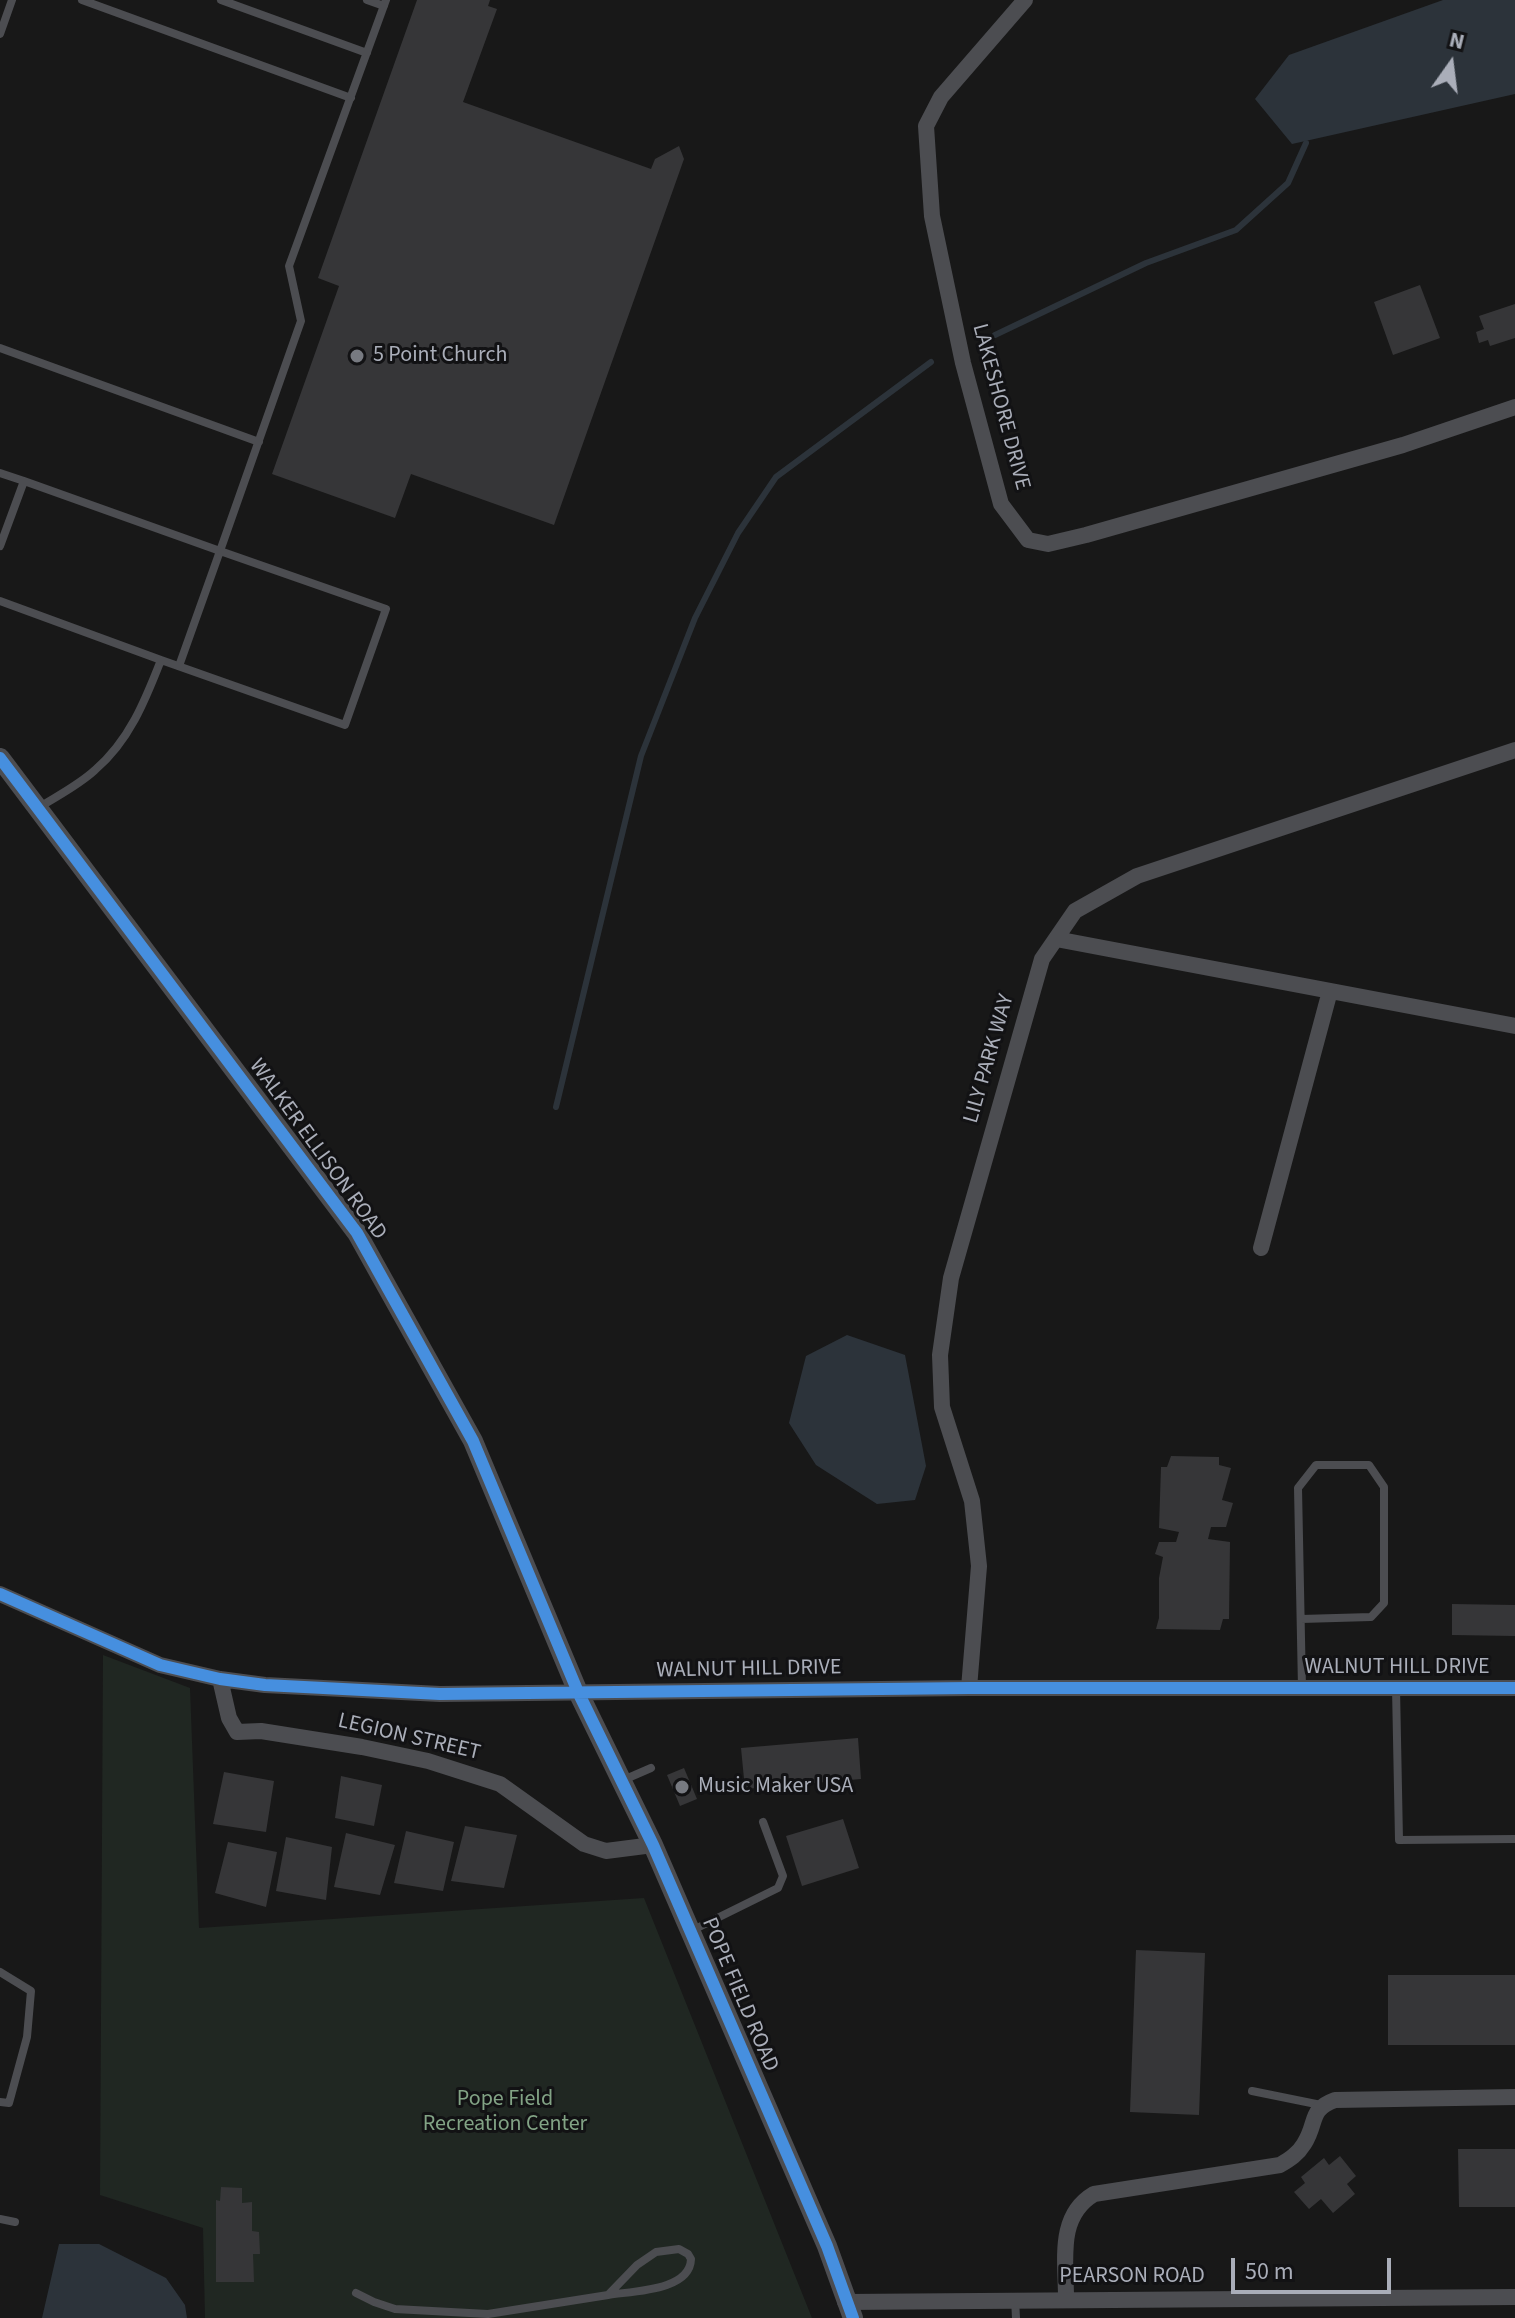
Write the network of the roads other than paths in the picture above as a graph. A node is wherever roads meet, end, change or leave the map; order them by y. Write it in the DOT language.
graph roads {
  1 [pos="12,0"];
  2 [pos="82,0"];
  3 [pos="221,0"];
  4 [pos="367,0"];
  5 [pos="1025,0"];
  6 [pos="385,3"];
  7 [pos="0,34"];
  8 [pos="367,53"];
  9 [pos="351,98"];
  10 [pos="0,348"];
  11 [pos="1515,407"];
  12 [pos="259,442"];
  13 [pos="0,473"];
  14 [pos="24,481"];
  15 [pos="2,535"];
  16 [pos="0,546"];
  17 [pos="220,551"];
  18 [pos="0,601"];
  19 [pos="161,660"];
  20 [pos="179,666"];
  21 [pos="1515,750"];
  22 [pos="0,758"];
  23 [pos="37,808"];
  24 [pos="1056,939"];
  25 [pos="1330,991"];
  26 [pos="1515,1026"];
  27 [pos="1261,1248"];
  28 [pos="0,1594"];
  29 [pos="1301,1619"];
  30 [pos="220,1679"];
  31 [pos="969,1688"];
  32 [pos="1396,1688"];
  33 [pos="1515,1688"];
  34 [pos="1302,1689"];
  35 [pos="578,1692"];
  36 [pos="651,1768"];
  37 [pos="620,1782"];
  38 [pos="763,1822"];
  39 [pos="1515,1839"];
  40 [pos="653,1845"];
  41 [pos="690,1931"];
  42 [pos="0,1972"];
  43 [pos="1252,2091"];
  44 [pos="1515,2097"];
  45 [pos="0,2102"];
  46 [pos="1321,2105"];
  47 [pos="0,2219"];
  48 [pos="15,2222"];
  49 [pos="356,2293"];
  50 [pos="608,2295"];
  51 [pos="1515,2297"];
  52 [pos="1066,2298"];
  53 [pos="1015,2299"];
  54 [pos="849,2310"];
  55 [pos="1016,2318"];
  1 -- 7 [label="lane"];
  2 -- 9 [label="lane"];
  3 -- 8 [label="lane"];
  4 -- 6 [label="lane"];
  5 -- 11 [label="street, LAKESHORE DRIVE"];
  6 -- 8 [label="lane"];
  8 -- 9 [label="lane"];
  9 -- 12 [label="lane"];
  10 -- 12 [label="lane"];
  12 -- 17 [label="lane"];
  13 -- 14 [label="lane"];
  14 -- 15 [label="lane"];
  14 -- 17 [label="lane"];
  15 -- 16 [label="lane"];
  17 -- 20 [label="lane"];
  17 -- 20 [label="lane"];
  18 -- 19 [label="lane"];
  19 -- 20 [label="lane"];
  19 -- 23 [label="lane"];
  21 -- 24 [label="street, LILY PARK WAY"];
  22 -- 23 [label="street, WALKER ELLISON ROAD"];
  23 -- 35 [label="street, WALKER ELLISON ROAD"];
  24 -- 25 [label="street"];
  24 -- 31 [label="street, LILY PARK WAY"];
  25 -- 26 [label="street"];
  25 -- 27 [label="street"];
  28 -- 30 [label="street, WALNUT HILL DRIVE"];
  29 -- 29 [label="lane"];
  29 -- 34 [label="lane"];
  30 -- 35 [label="street, WALNUT HILL DRIVE"];
  30 -- 40 [label="street, LEGION STREET"];
  31 -- 34 [label="street, WALNUT HILL DRIVE"];
  31 -- 35 [label="street, WALNUT HILL DRIVE"];
  32 -- 33 [label="street, WALNUT HILL DRIVE"];
  32 -- 34 [label="street, WALNUT HILL DRIVE"];
  32 -- 39 [label="lane"];
  35 -- 37 [label="street, POPE FIELD ROAD"];
  36 -- 37 [label="lane"];
  37 -- 40 [label="street, POPE FIELD ROAD"];
  38 -- 41 [label="lane"];
  40 -- 41 [label="street, POPE FIELD ROAD"];
  41 -- 54 [label="street, POPE FIELD ROAD"];
  42 -- 45 [label="lane"];
  43 -- 46 [label="lane"];
  44 -- 46 [label="street"];
  46 -- 52 [label="street"];
  47 -- 48 [label="lane"];
  49 -- 50 [label="lane"];
  50 -- 50 [label="lane"];
  51 -- 52 [label="street, PEARSON ROAD"];
  52 -- 53 [label="street, PEARSON ROAD"];
  53 -- 54 [label="street, PEARSON ROAD"];
  53 -- 55 [label="lane"];
}
